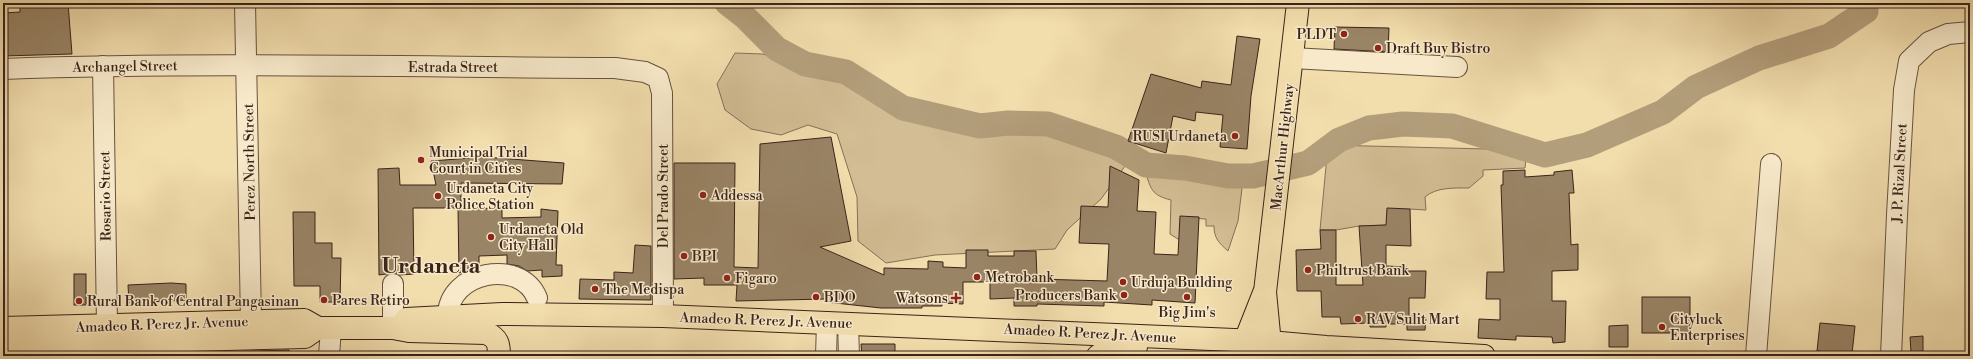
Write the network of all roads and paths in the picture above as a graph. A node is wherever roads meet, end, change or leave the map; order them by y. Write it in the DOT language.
graph roads {
  1 [pos="245,3"];
  2 [pos="1298,3"];
  3 [pos="1970,32"];
  4 [pos="1292,58"];
  5 [pos="247,65"];
  6 [pos="103,66"];
  7 [pos="1457,68"];
  8 [pos="3,69"];
  9 [pos="658,78"];
  10 [pos="1771,164"];
  11 [pos="393,284"];
  12 [pos="1265,292"];
  13 [pos="537,298"];
  14 [pos="511,315"];
  15 [pos="448,316"];
  16 [pos="663,316"];
  17 [pos="251,322"];
  18 [pos="827,322"];
  19 [pos="848,323"];
  20 [pos="107,325"];
  21 [pos="3,328"];
  22 [pos="325,328"];
  23 [pos="397,329"];
  24 [pos="1096,333"];
  25 [pos="1219,339"];
  26 [pos="3,345"];
  27 [pos="1245,348"];
  28 [pos="1271,349"];
  29 [pos="329,356"];
  30 [pos="499,356"];
  31 [pos="511,356"];
  32 [pos="826,356"];
  33 [pos="849,356"];
  34 [pos="1097,356"];
  35 [pos="1484,356"];
  36 [pos="1756,356"];
  37 [pos="1891,356"];
  1 -- 5 [label="street, Perez North Street"];
  2 -- 4 [label="main road, MacArthur Highway"];
  3 -- 37 [label="street, J. P. Rizal Street"];
  4 -- 7 [label="street"];
  4 -- 12 [label="main road, MacArthur Highway"];
  5 -- 6 [label="street, Archangel Street"];
  5 -- 9 [label="street, Estrada Street"];
  5 -- 17 [label="street, Perez North Street"];
  6 -- 8 [label="street, Archangel Street"];
  6 -- 20 [label="street, Rosario Street"];
  9 -- 16 [label="street, Del Prado Street"];
  10 -- 36 [label="street"];
  11 -- 23 [label="street"];
  12 -- 27 [label="main road, MacArthur Highway"];
  12 -- 28 [label="main road, MacArthur Highway"];
  13 -- 15 [label="street"];
  14 -- 15 [label="main road, Amadeo R. Perez Jr. Avenue"];
  14 -- 16 [label="main road, Amadeo R. Perez Jr. Avenue"];
  14 -- 31 [label="main road"];
  15 -- 23 [label="main road, Amadeo R. Perez Jr. Avenue"];
  16 -- 18 [label="main road, Amadeo R. Perez Jr. Avenue"];
  17 -- 20 [label="main road, Amadeo R. Perez Jr. Avenue"];
  17 -- 22 [label="main road, Amadeo R. Perez Jr. Avenue"];
  18 -- 19 [label="main road, Amadeo R. Perez Jr. Avenue"];
  18 -- 32 [label="street"];
  19 -- 24 [label="main road, Amadeo R. Perez Jr. Avenue"];
  19 -- 33 [label="street"];
  20 -- 21 [label="main road, Amadeo R. Perez Jr. Avenue"];
  22 -- 23 [label="main road, Amadeo R. Perez Jr. Avenue"];
  22 -- 26 [label="main road, Amadeo R. Perez Jr. Avenue"];
  22 -- 29 [label="street"];
  23 -- 30 [label="main road"];
  24 -- 25 [label="main road, Amadeo R. Perez Jr. Avenue"];
  24 -- 34 [label="main road"];
  25 -- 27 [label="main road, Amadeo R. Perez Jr. Avenue"];
  25 -- 34 [label="main road, Amadeo R. Perez Jr. Avenue"];
  27 -- 28 [label="main road, Amadeo R. Perez Jr. Avenue"];
  28 -- 35 [label="main road, Amadeo R. Perez Jr. Avenue"];
}
